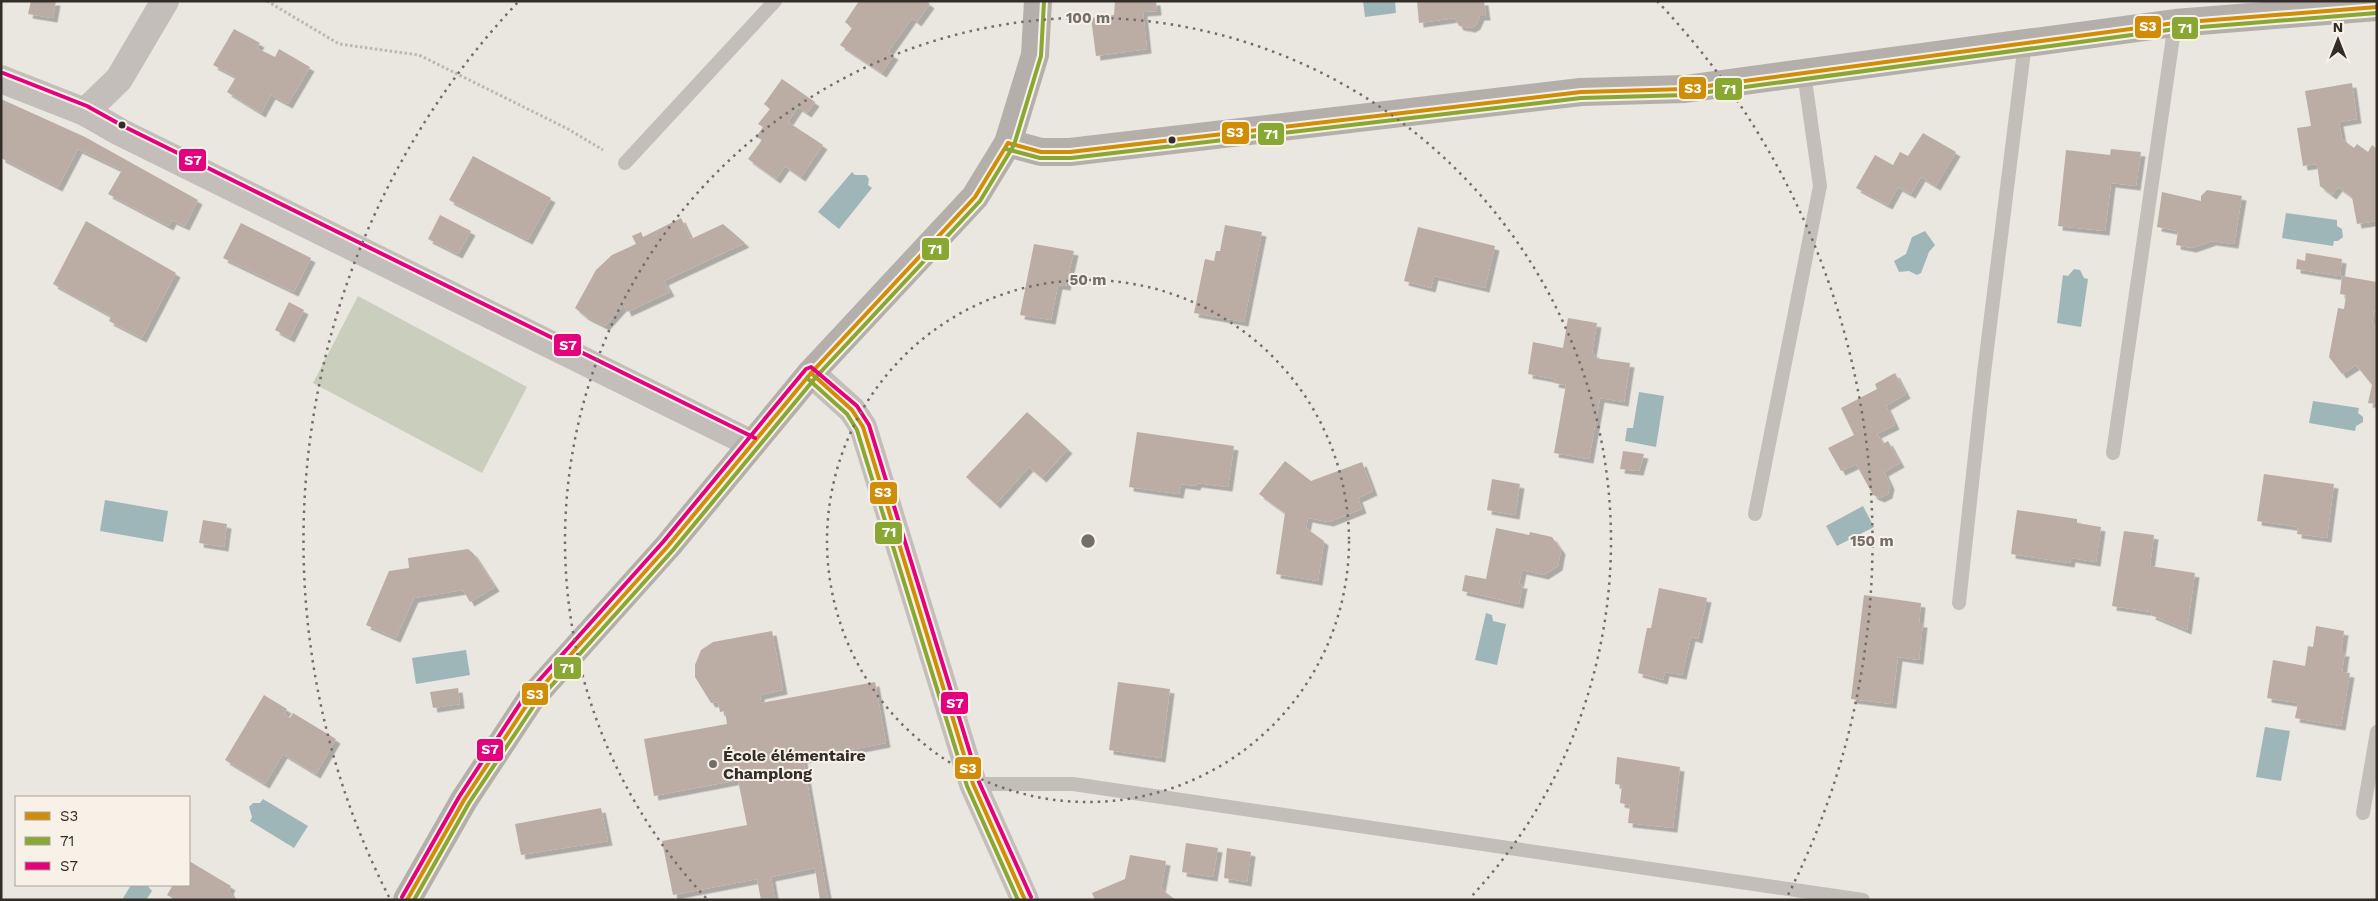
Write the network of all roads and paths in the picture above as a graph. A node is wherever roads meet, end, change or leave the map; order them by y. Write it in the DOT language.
graph roads {
  1 [pos="165,1"];
  2 [pos="266,1"];
  3 [pos="775,1"];
  4 [pos="1038,1"];
  5 [pos="2377,8"];
  6 [pos="2174,23"];
  7 [pos="2025,43"];
  8 [pos="1804,73"];
  9 [pos="1,79"];
  10 [pos="85,112"];
  11 [pos="1008,142"];
  12 [pos="625,163"];
  13 [pos="811,373"];
  14 [pos="752,444"];
  15 [pos="2113,454"];
  16 [pos="1755,514"];
  17 [pos="1959,603"];
  18 [pos="2377,732"];
  19 [pos="973,784"];
  20 [pos="2363,813"];
  21 [pos="407,900"];
  22 [pos="1025,900"];
  23 [pos="1863,900"];
  1 -- 10 [label="street"];
  2 -- 12 [label="path"];
  3 -- 12 [label="lane"];
  4 -- 11 [label="street"];
  5 -- 6 [label="street"];
  6 -- 7 [label="street"];
  6 -- 15 [label="lane"];
  7 -- 8 [label="street"];
  7 -- 17 [label="lane"];
  8 -- 11 [label="street"];
  8 -- 16 [label="lane"];
  9 -- 10 [label="street"];
  10 -- 14 [label="street"];
  11 -- 13 [label="street"];
  13 -- 14 [label="street"];
  13 -- 19 [label="street"];
  14 -- 21 [label="street"];
  18 -- 20 [label="lane"];
  19 -- 22 [label="street"];
  19 -- 23 [label="lane"];
}
